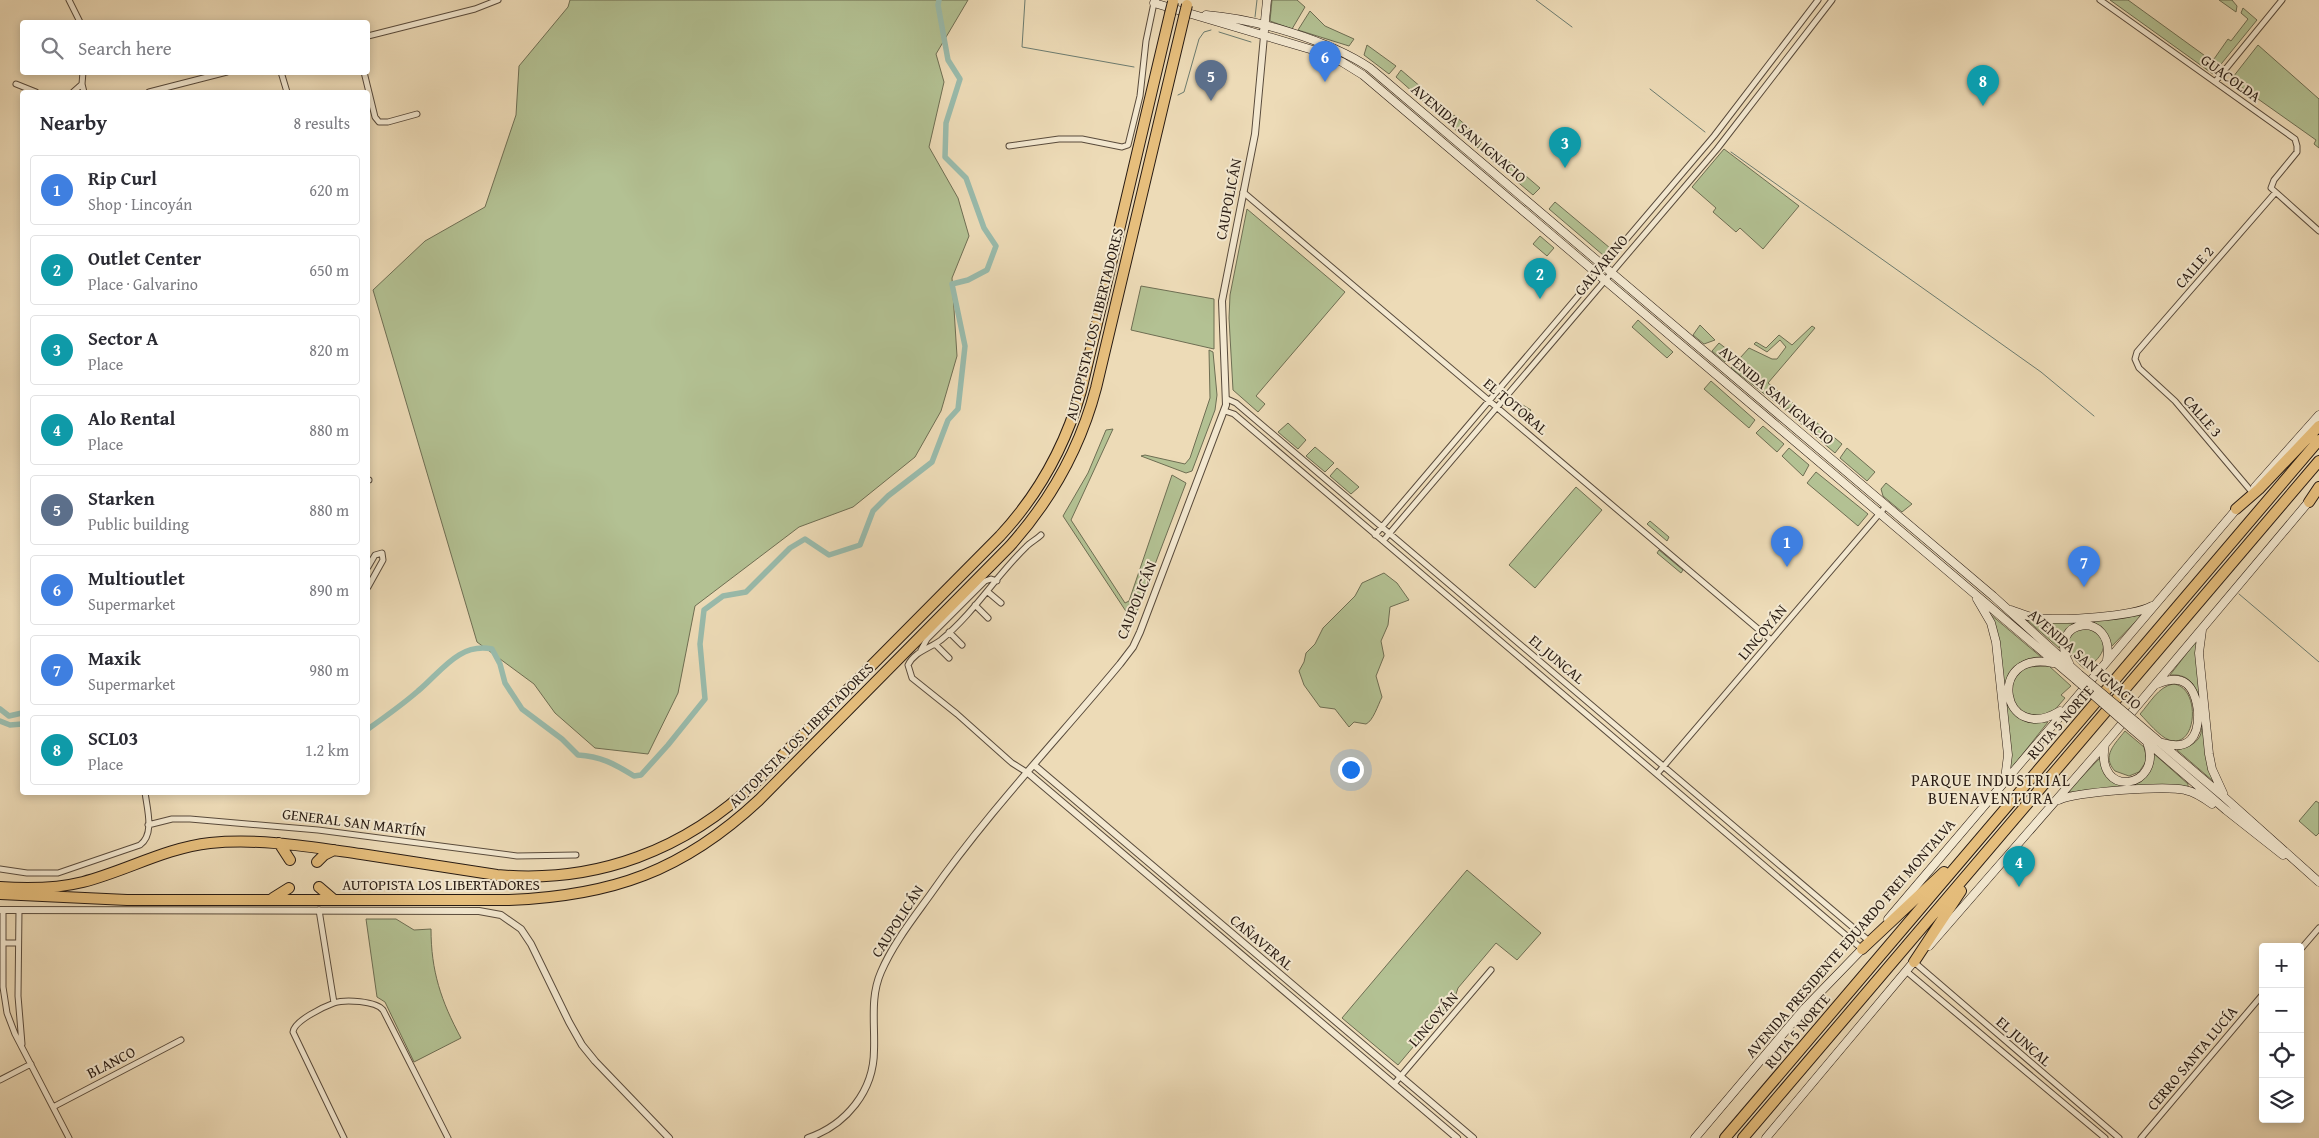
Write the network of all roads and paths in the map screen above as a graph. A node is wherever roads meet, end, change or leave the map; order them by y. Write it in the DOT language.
graph roads {
  1 [pos="69,0"];
  2 [pos="498,0"];
  3 [pos="1267,0"];
  4 [pos="1818,0"];
  5 [pos="1832,0"];
  6 [pos="2100,0"];
  7 [pos="2282,0"];
  8 [pos="1173,1"];
  9 [pos="1155,2"];
  10 [pos="1187,3"];
  11 [pos="1826,8"];
  12 [pos="1199,15"];
  13 [pos="79,20"];
  14 [pos="1264,27"];
  15 [pos="1287,32"];
  16 [pos="370,35"];
  17 [pos="1264,36"];
  18 [pos="1285,42"];
  19 [pos="83,75"];
  20 [pos="217,75"];
  21 [pos="282,75"];
  22 [pos="365,75"];
  23 [pos="2215,82"];
  24 [pos="16,84"];
  25 [pos="82,84"];
  26 [pos="31,90"];
  27 [pos="75,90"];
  28 [pos="84,90"];
  29 [pos="167,90"];
  30 [pos="286,90"];
  31 [pos="368,90"];
  32 [pos="1403,94"];
  33 [pos="370,97"];
  34 [pos="1396,102"];
  35 [pos="417,114"];
  36 [pos="1426,114"];
  37 [pos="1419,122"];
  38 [pos="1708,143"];
  39 [pos="1009,146"];
  40 [pos="1716,149"];
  41 [pos="1243,192"];
  42 [pos="2275,193"];
  43 [pos="2319,231"];
  44 [pos="1566,233"];
  45 [pos="1559,240"];
  46 [pos="1604,266"];
  47 [pos="1612,272"];
  48 [pos="1598,274"];
  49 [pos="1605,280"];
  50 [pos="1700,348"];
  51 [pos="1693,355"];
  52 [pos="2135,359"];
  53 [pos="1227,399"];
  54 [pos="1490,400"];
  55 [pos="1497,407"];
  56 [pos="1225,410"];
  57 [pos="2319,415"];
  58 [pos="2319,426"];
  59 [pos="2319,440"];
  60 [pos="2319,461"];
  61 [pos="1857,481"];
  62 [pos="1850,488"];
  63 [pos="2319,488"];
  64 [pos="2251,492"];
  65 [pos="2309,502"];
  66 [pos="1886,506"];
  67 [pos="2236,509"];
  68 [pos="1880,513"];
  69 [pos="1382,527"];
  70 [pos="1376,534"];
  71 [pos="1390,534"];
  72 [pos="1041,535"];
  73 [pos="1383,541"];
  74 [pos="370,564"];
  75 [pos="997,581"];
  76 [pos="370,583"];
  77 [pos="988,592"];
  78 [pos="1974,593"];
  79 [pos="1993,596"];
  80 [pos="1001,603"];
  81 [pos="1986,603"];
  82 [pos="2156,603"];
  83 [pos="976,605"];
  84 [pos="2005,607"];
  85 [pos="988,618"];
  86 [pos="2205,625"];
  87 [pos="949,632"];
  88 [pos="1772,640"];
  89 [pos="935,644"];
  90 [pos="962,645"];
  91 [pos="921,651"];
  92 [pos="949,658"];
  93 [pos="2107,660"];
  94 [pos="2055,663"];
  95 [pos="2071,667"];
  96 [pos="2077,677"];
  97 [pos="2155,685"];
  98 [pos="2068,706"];
  99 [pos="2133,725"];
  100 [pos="2147,742"];
  101 [pos="2159,742"];
  102 [pos="2105,744"];
  103 [pos="1034,766"];
  104 [pos="1664,767"];
  105 [pos="1028,773"];
  106 [pos="1657,774"];
  107 [pos="2005,781"];
  108 [pos="145,795"];
  109 [pos="2224,797"];
  110 [pos="2055,802"];
  111 [pos="2226,810"];
  112 [pos="148,824"];
  113 [pos="2001,835"];
  114 [pos="1983,836"];
  115 [pos="279,843"];
  116 [pos="335,850"];
  117 [pos="576,856"];
  118 [pos="290,860"];
  119 [pos="317,862"];
  120 [pos="2299,866"];
  121 [pos="0,869"];
  122 [pos="0,880"];
  123 [pos="2319,882"];
  124 [pos="0,886"];
  125 [pos="62,886"];
  126 [pos="319,887"];
  127 [pos="289,888"];
  128 [pos="0,894"];
  129 [pos="270,899"];
  130 [pos="334,899"];
  131 [pos="1,910"];
  132 [pos="19,910"];
  133 [pos="319,910"];
  134 [pos="1833,910"];
  135 [pos="1826,918"];
  136 [pos="2319,928"];
  137 [pos="3,943"];
  138 [pos="18,943"];
  139 [pos="1866,945"];
  140 [pos="2304,945"];
  141 [pos="1914,962"];
  142 [pos="1491,970"];
  143 [pos="1906,971"];
  144 [pos="2259,999"];
  145 [pos="334,1003"];
  146 [pos="181,1040"];
  147 [pos="23,1047"];
  148 [pos="30,1064"];
  149 [pos="1401,1076"];
  150 [pos="0,1080"];
  151 [pos="1394,1084"];
  152 [pos="53,1107"];
  153 [pos="69,1138"];
  154 [pos="344,1138"];
  155 [pos="448,1138"];
  156 [pos="669,1138"];
  157 [pos="808,1138"];
  158 [pos="1457,1138"];
  159 [pos="1473,1138"];
  160 [pos="1694,1138"];
  161 [pos="1725,1138"];
  162 [pos="1743,1138"];
  163 [pos="1766,1138"];
  164 [pos="2104,1138"];
  165 [pos="2119,1138"];
  166 [pos="2141,1138"];
  1 -- 13 [label="street"];
  2 -- 16 [label="street"];
  3 -- 14 [label="main road, CAUPOLICÁN"];
  4 -- 11 [label="street"];
  4 -- 38 [label="street, GALVARINO"];
  5 -- 11 [label="street, GALVARINO"];
  6 -- 23 [label="street, GUACOLDA"];
  7 -- 23 [label="street"];
  8 -- 116 [label="highway, AUTOPISTA LOS LIBERTADORES, bridge"];
  9 -- 12 [label="main road, AVENIDA SAN IGNACIO"];
  9 -- 39 [label="street"];
  10 -- 130 [label="highway, AUTOPISTA LOS LIBERTADORES, bridge"];
  11 -- 40 [label="street, GALVARINO"];
  12 -- 14 [label="main road, AVENIDA SAN IGNACIO"];
  12 -- 17 [label="main road, AVENIDA SAN IGNACIO"];
  14 -- 15 [label="main road, AVENIDA SAN IGNACIO"];
  14 -- 17 [label="main road, CAUPOLICÁN"];
  15 -- 18 [label="main road"];
  15 -- 32 [label="main road, AVENIDA SAN IGNACIO"];
  17 -- 18 [label="main road, AVENIDA SAN IGNACIO"];
  17 -- 41 [label="street, CAUPOLICÁN"];
  18 -- 34 [label="main road, AVENIDA SAN IGNACIO"];
  19 -- 25 [label="street"];
  20 -- 29 [label="street"];
  21 -- 30 [label="street"];
  22 -- 31 [label="street"];
  23 -- 42 [label="street, GUACOLDA"];
  24 -- 26 [label="street"];
  25 -- 27 [label="street"];
  25 -- 28 [label="street"];
  32 -- 34 [label="main road"];
  32 -- 36 [label="main road, AVENIDA SAN IGNACIO"];
  33 -- 35 [label="street"];
  34 -- 37 [label="main road, AVENIDA SAN IGNACIO"];
  36 -- 37 [label="main road"];
  36 -- 44 [label="main road, AVENIDA SAN IGNACIO"];
  37 -- 45 [label="main road, AVENIDA SAN IGNACIO"];
  38 -- 40 [label="street"];
  38 -- 46 [label="street, GALVARINO"];
  40 -- 47 [label="street, GALVARINO"];
  41 -- 53 [label="street, CAUPOLICÁN"];
  41 -- 54 [label="street, EL TOTORAL"];
  42 -- 43 [label="street"];
  42 -- 52 [label="street, CALLE 2"];
  44 -- 45 [label="main road"];
  44 -- 46 [label="main road, AVENIDA SAN IGNACIO"];
  45 -- 48 [label="main road, AVENIDA SAN IGNACIO"];
  46 -- 47 [label="main road, AVENIDA SAN IGNACIO"];
  46 -- 48 [label="street, GALVARINO"];
  47 -- 49 [label="street, GALVARINO"];
  47 -- 50 [label="main road, AVENIDA SAN IGNACIO"];
  48 -- 49 [label="main road, AVENIDA SAN IGNACIO"];
  48 -- 54 [label="street, GALVARINO"];
  49 -- 51 [label="main road, AVENIDA SAN IGNACIO"];
  49 -- 55 [label="street, GALVARINO"];
  50 -- 51 [label="main road"];
  50 -- 61 [label="main road, AVENIDA SAN IGNACIO"];
  51 -- 62 [label="main road, AVENIDA SAN IGNACIO"];
  52 -- 64 [label="street, CALLE 3"];
  53 -- 56 [label="street, CAUPOLICÁN"];
  53 -- 69 [label="street, EL JUNCAL"];
  54 -- 55 [label="street, EL TOTORAL"];
  54 -- 69 [label="street, GALVARINO"];
  55 -- 71 [label="street, GALVARINO"];
  55 -- 88 [label="street, EL TOTORAL"];
  56 -- 70 [label="street, EL JUNCAL"];
  56 -- 103 [label="street, CAUPOLICÁN"];
  57 -- 64 [label="main road, AVENIDA PRESIDENTE EDUARDO FREI MONTALVA"];
  58 -- 67 [label="highway"];
  59 -- 114 [label="highway, RUTA 5 NORTE"];
  60 -- 113 [label="highway, RUTA 5 NORTE"];
  61 -- 62 [label="main road"];
  61 -- 66 [label="main road, AVENIDA SAN IGNACIO"];
  62 -- 68 [label="main road, AVENIDA SAN IGNACIO"];
  63 -- 65 [label="highway"];
  64 -- 67 [label="main road, AVENIDA PRESIDENTE EDUARDO FREI MONTALVA"];
  65 -- 86 [label="main road"];
  66 -- 68 [label="street, LINCOYÁN"];
  66 -- 79 [label="main road, AVENIDA SAN IGNACIO"];
  67 -- 82 [label="main road, AVENIDA PRESIDENTE EDUARDO FREI MONTALVA"];
  68 -- 78 [label="main road, AVENIDA SAN IGNACIO"];
  68 -- 88 [label="street, LINCOYÁN"];
  69 -- 70 [label="street, GALVARINO"];
  69 -- 71 [label="street, EL JUNCAL"];
  70 -- 73 [label="street, EL JUNCAL"];
  71 -- 73 [label="street, GALVARINO"];
  71 -- 104 [label="street, EL JUNCAL"];
  72 -- 75 [label="street"];
  73 -- 106 [label="street, EL JUNCAL"];
  74 -- 76 [label="street"];
  75 -- 77 [label="street"];
  75 -- 91 [label="street"];
  77 -- 80 [label="street"];
  77 -- 83 [label="street"];
  78 -- 81 [label="main road, AVENIDA SAN IGNACIO"];
  78 -- 107 [label="main road"];
  79 -- 81 [label="main road"];
  79 -- 84 [label="main road, AVENIDA SAN IGNACIO"];
  81 -- 94 [label="main road, AVENIDA SAN IGNACIO"];
  82 -- 84 [label="main road"];
  82 -- 93 [label="main road, AVENIDA PRESIDENTE EDUARDO FREI MONTALVA"];
  83 -- 85 [label="street"];
  83 -- 87 [label="street"];
  84 -- 95 [label="main road, AVENIDA SAN IGNACIO"];
  86 -- 97 [label="main road"];
  86 -- 109 [label="main road"];
  87 -- 89 [label="street"];
  87 -- 90 [label="street"];
  88 -- 104 [label="street, LINCOYÁN"];
  89 -- 91 [label="street"];
  89 -- 92 [label="street"];
  91 -- 105 [label="street"];
  93 -- 95 [label="main road"];
  93 -- 98 [label="main road, AVENIDA PRESIDENTE EDUARDO FREI MONTALVA"];
  94 -- 96 [label="main road, AVENIDA SAN IGNACIO"];
  94 -- 98 [label="main road"];
  95 -- 96 [label="main road, AVENIDA SAN IGNACIO"];
  96 -- 99 [label="main road, AVENIDA SAN IGNACIO, bridge"];
  97 -- 101 [label="main road"];
  97 -- 102 [label="main road"];
  98 -- 107 [label="main road, AVENIDA PRESIDENTE EDUARDO FREI MONTALVA"];
  99 -- 100 [label="main road, AVENIDA SAN IGNACIO"];
  99 -- 101 [label="main road, AVENIDA SAN IGNACIO"];
  100 -- 102 [label="main road"];
  100 -- 111 [label="main road, AVENIDA SAN IGNACIO"];
  101 -- 109 [label="main road, AVENIDA SAN IGNACIO"];
  102 -- 110 [label="main road"];
  103 -- 105 [label="street, CAUPOLICÁN"];
  103 -- 149 [label="street, CAÑAVERAL"];
  104 -- 106 [label="street, LINCOYÁN"];
  104 -- 134 [label="street, EL JUNCAL"];
  105 -- 151 [label="street, CAÑAVERAL"];
  105 -- 157 [label="street, CAUPOLICÁN"];
  106 -- 135 [label="street, EL JUNCAL"];
  107 -- 139 [label="main road, AVENIDA PRESIDENTE EDUARDO FREI MONTALVA"];
  108 -- 112 [label="street"];
  109 -- 120 [label="main road, AVENIDA SAN IGNACIO"];
  110 -- 111 [label="main road"];
  110 -- 141 [label="main road"];
  111 -- 120 [label="main road, AVENIDA SAN IGNACIO"];
  112 -- 117 [label="street, GENERAL SAN MARTÍN"];
  112 -- 121 [label="street"];
  113 -- 141 [label="highway"];
  113 -- 162 [label="highway, RUTA 5 NORTE"];
  114 -- 139 [label="highway"];
  114 -- 161 [label="highway, RUTA 5 NORTE"];
  115 -- 116 [label="highway, AUTOPISTA LOS LIBERTADORES"];
  115 -- 118 [label="highway"];
  115 -- 125 [label="highway, AUTOPISTA LOS LIBERTADORES"];
  116 -- 119 [label="highway"];
  120 -- 123 [label="main road, AVENIDA SAN IGNACIO"];
  122 -- 125 [label="highway, AUTOPISTA LOS LIBERTADORES"];
  124 -- 125 [label="highway, AUTOPISTA LOS LIBERTADORES"];
  126 -- 130 [label="highway"];
  127 -- 129 [label="highway"];
  128 -- 129 [label="highway, AUTOPISTA LOS LIBERTADORES"];
  129 -- 130 [label="highway, AUTOPISTA LOS LIBERTADORES"];
  131 -- 132 [label="street"];
  131 -- 137 [label="street"];
  132 -- 133 [label="street"];
  132 -- 138 [label="street"];
  133 -- 145 [label="street"];
  133 -- 156 [label="street"];
  134 -- 135 [label="street"];
  134 -- 139 [label="street, EL JUNCAL"];
  135 -- 139 [label="street, EL JUNCAL"];
  136 -- 140 [label="street"];
  137 -- 138 [label="street"];
  137 -- 147 [label="street"];
  138 -- 147 [label="street"];
  139 -- 160 [label="main road, AVENIDA PRESIDENTE EDUARDO FREI MONTALVA"];
  141 -- 143 [label="main road"];
  141 -- 165 [label="street, EL JUNCAL"];
  142 -- 149 [label="street, LINCOYÁN"];
  143 -- 163 [label="main road"];
  143 -- 164 [label="street, EL JUNCAL"];
  144 -- 166 [label="street, CERRO SANTA LUCÍA"];
  145 -- 154 [label="street"];
  145 -- 155 [label="street"];
  146 -- 152 [label="street, BLANCO"];
  147 -- 148 [label="street"];
  148 -- 150 [label="street"];
  148 -- 152 [label="street"];
  149 -- 151 [label="street, LINCOYÁN"];
  149 -- 159 [label="street, CAÑAVERAL"];
  151 -- 158 [label="street, CAÑAVERAL"];
  152 -- 153 [label="street"];
}
